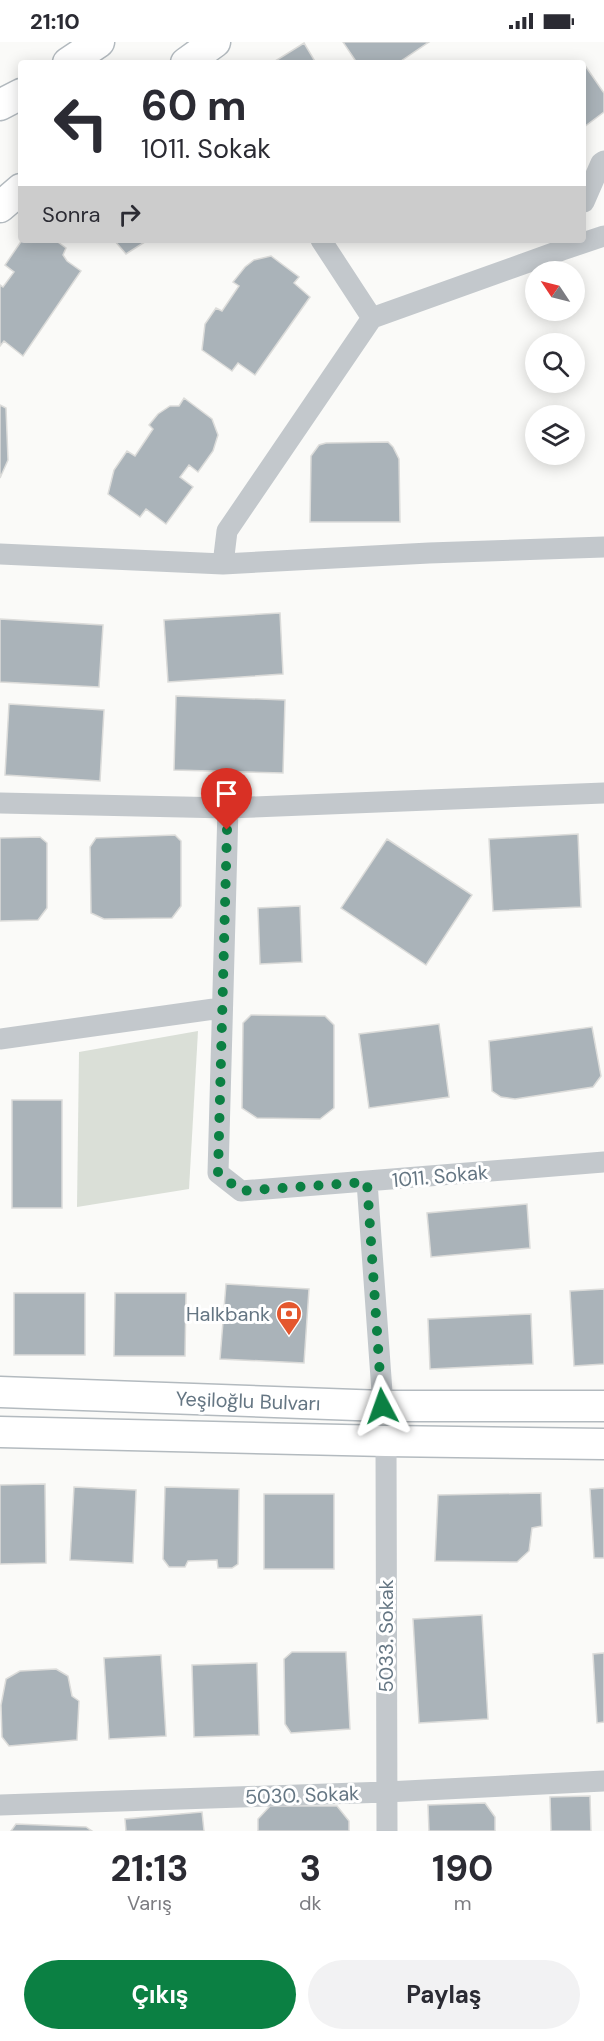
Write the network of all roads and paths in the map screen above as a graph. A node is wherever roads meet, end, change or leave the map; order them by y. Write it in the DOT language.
graph roads {
  1 [pos="99,42"];
  2 [pos="72,60"];
  3 [pos="18,96"];
  4 [pos="0,105"];
  5 [pos="604,161"];
  6 [pos="18,192"];
  7 [pos="586,197"];
  8 [pos="0,207"];
  9 [pos="604,236"];
  10 [pos="586,240"];
  11 [pos="323,243"];
  12 [pos="564,245"];
  13 [pos="372,318"];
  14 [pos="604,548"];
  15 [pos="0,554"];
  16 [pos="223,564"];
  17 [pos="604,793"];
  18 [pos="0,803"];
  19 [pos="228,808"];
  20 [pos="221,1008"];
  21 [pos="0,1039"];
  22 [pos="604,1162"];
  23 [pos="367,1182"];
  24 [pos="0,1392"];
  25 [pos="382,1406"];
  26 [pos="604,1406"];
  27 [pos="0,1432"];
  28 [pos="387,1441"];
  29 [pos="604,1444"];
  30 [pos="604,1781"];
  31 [pos="386,1792"];
  32 [pos="0,1804"];
  33 [pos="387,1831"];
  1 -- 2 [label="main road"];
  3 -- 4 [label="main road"];
  5 -- 7 [label="street"];
  6 -- 8 [label="main road"];
  9 -- 10 [label="street"];
  11 -- 13 [label="street"];
  12 -- 13 [label="street"];
  13 -- 16 [label="street"];
  14 -- 16 [label="street"];
  15 -- 16 [label="street"];
  17 -- 19 [label="street"];
  18 -- 19 [label="street"];
  19 -- 20 [label="street"];
  20 -- 21 [label="street"];
  20 -- 23 [label="street, 1011. Sokak"];
  22 -- 23 [label="street, 1011. Sokak"];
  23 -- 25 [label="street"];
  24 -- 25 [label="main road, Yeşiloğlu Bulvarı"];
  25 -- 26 [label="main road, Yeşiloğlu Bulvarı"];
  27 -- 28 [label="main road, Yeşiloğlu Bulvarı"];
  28 -- 29 [label="main road, Yeşiloğlu Bulvarı"];
  28 -- 31 [label="street, 5033. Sokak"];
  30 -- 31 [label="street, 5030. Sokak"];
  31 -- 32 [label="street, 5030. Sokak"];
  31 -- 33 [label="street, 5033. Sokak"];
}
